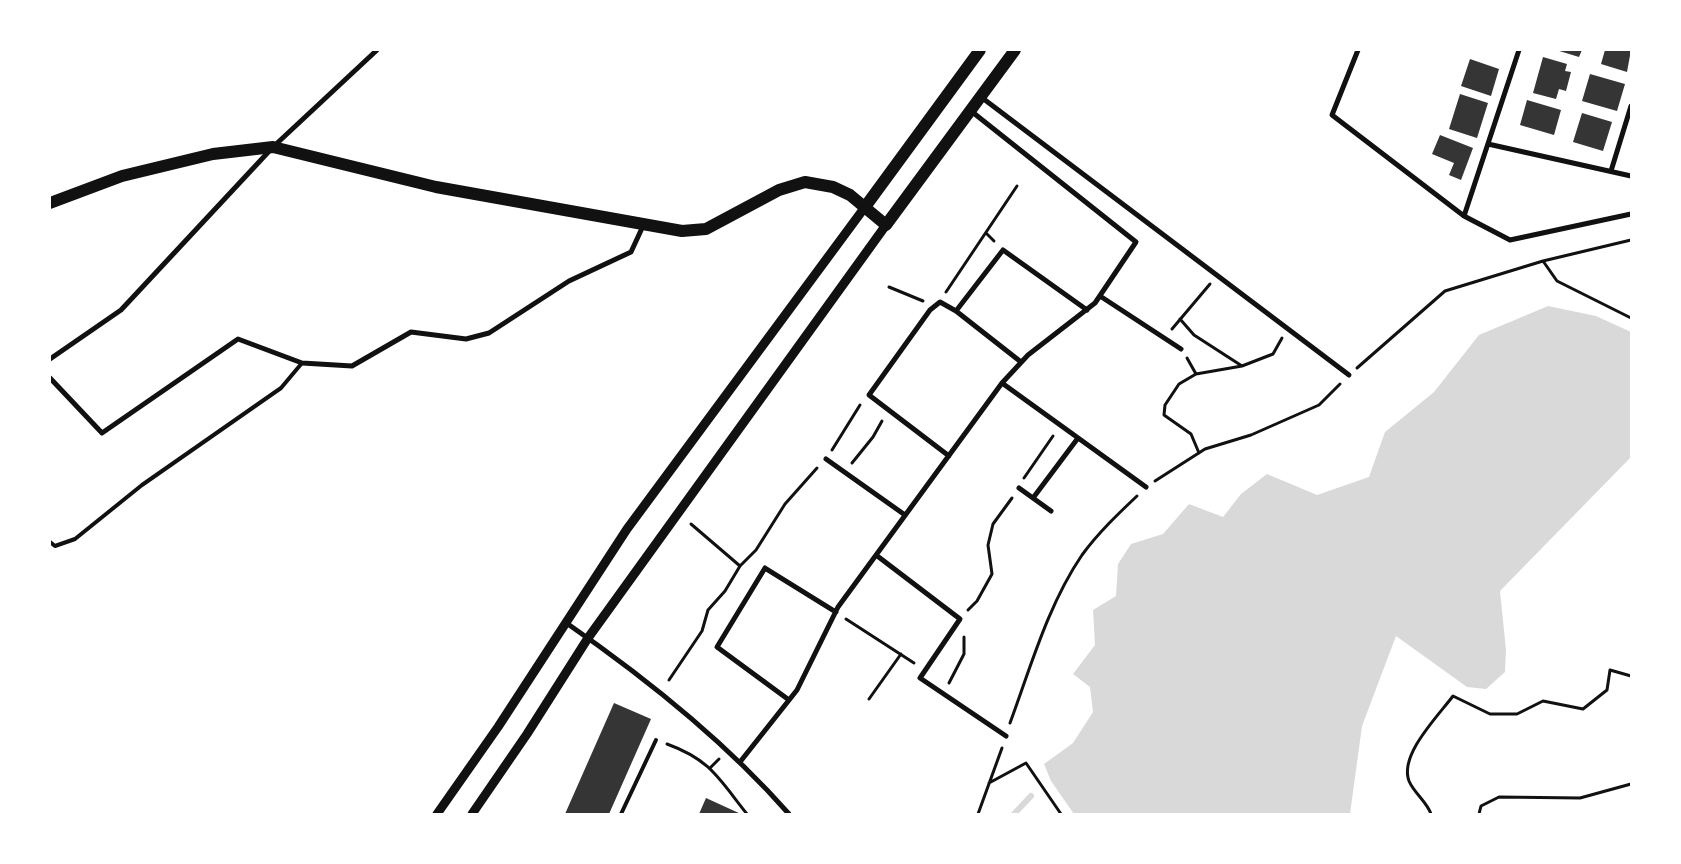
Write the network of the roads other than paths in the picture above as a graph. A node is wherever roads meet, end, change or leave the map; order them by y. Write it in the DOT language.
graph roads {
  1 [pos="377,50"];
  2 [pos="980,50"];
  3 [pos="1015,50"];
  4 [pos="1358,50"];
  5 [pos="1519,50"];
  6 [pos="981,97"];
  7 [pos="1631,106"];
  8 [pos="971,110"];
  9 [pos="1488,144"];
  10 [pos="273,147"];
  11 [pos="1611,171"];
  12 [pos="1631,176"];
  13 [pos="50,203"];
  14 [pos="865,207"];
  15 [pos="1631,214"];
  16 [pos="1464,216"];
  17 [pos="886,225"];
  18 [pos="643,226"];
  19 [pos="1100,296"];
  20 [pos="1087,310"];
  21 [pos="956,311"];
  22 [pos="1181,349"];
  23 [pos="50,359"];
  24 [pos="1021,362"];
  25 [pos="302,363"];
  26 [pos="1349,375"];
  27 [pos="50,378"];
  28 [pos="1002,383"];
  29 [pos="1078,438"];
  30 [pos="949,456"];
  31 [pos="826,458"];
  32 [pos="1146,487"];
  33 [pos="1019,488"];
  34 [pos="1033,498"];
  35 [pos="1051,511"];
  36 [pos="905,515"];
  37 [pos="50,542"];
  38 [pos="876,555"];
  39 [pos="836,612"];
  40 [pos="565,622"];
  41 [pos="588,638"];
  42 [pos="789,700"];
  43 [pos="1006,736"];
  44 [pos="656,740"];
  45 [pos="740,762"];
  46 [pos="437,814"];
  47 [pos="472,814"];
  48 [pos="621,814"];
  49 [pos="789,814"];
  1 -- 10 [label="street"];
  2 -- 14 [label="main road"];
  3 -- 6 [label="main road"];
  4 -- 16 [label="street"];
  5 -- 9 [label="street"];
  6 -- 8 [label="main road"];
  6 -- 26 [label="street"];
  7 -- 11 [label="street"];
  8 -- 17 [label="main road"];
  8 -- 19 [label="street"];
  9 -- 11 [label="street"];
  9 -- 16 [label="street"];
  10 -- 13 [label="main road"];
  10 -- 18 [label="main road"];
  10 -- 23 [label="street"];
  11 -- 12 [label="street"];
  14 -- 17 [label="main road"];
  14 -- 18 [label="main road"];
  14 -- 40 [label="street"];
  15 -- 16 [label="street"];
  17 -- 41 [label="street"];
  18 -- 25 [label="street"];
  19 -- 20 [label="street"];
  19 -- 22 [label="street"];
  20 -- 21 [label="street"];
  20 -- 24 [label="street"];
  21 -- 24 [label="street"];
  21 -- 30 [label="street"];
  24 -- 28 [label="street"];
  25 -- 27 [label="street"];
  25 -- 37 [label="lane"];
  28 -- 29 [label="street"];
  28 -- 30 [label="street"];
  29 -- 32 [label="street"];
  29 -- 34 [label="street"];
  30 -- 36 [label="street"];
  31 -- 36 [label="street"];
  33 -- 34 [label="street"];
  34 -- 35 [label="street"];
  36 -- 38 [label="street"];
  38 -- 39 [label="street"];
  38 -- 43 [label="street"];
  39 -- 42 [label="street"];
  39 -- 42 [label="street"];
  40 -- 41 [label="street"];
  40 -- 46 [label="street"];
  41 -- 45 [label="street"];
  41 -- 47 [label="street"];
  42 -- 45 [label="street"];
  44 -- 48 [label="lane"];
  45 -- 49 [label="street"];
}
